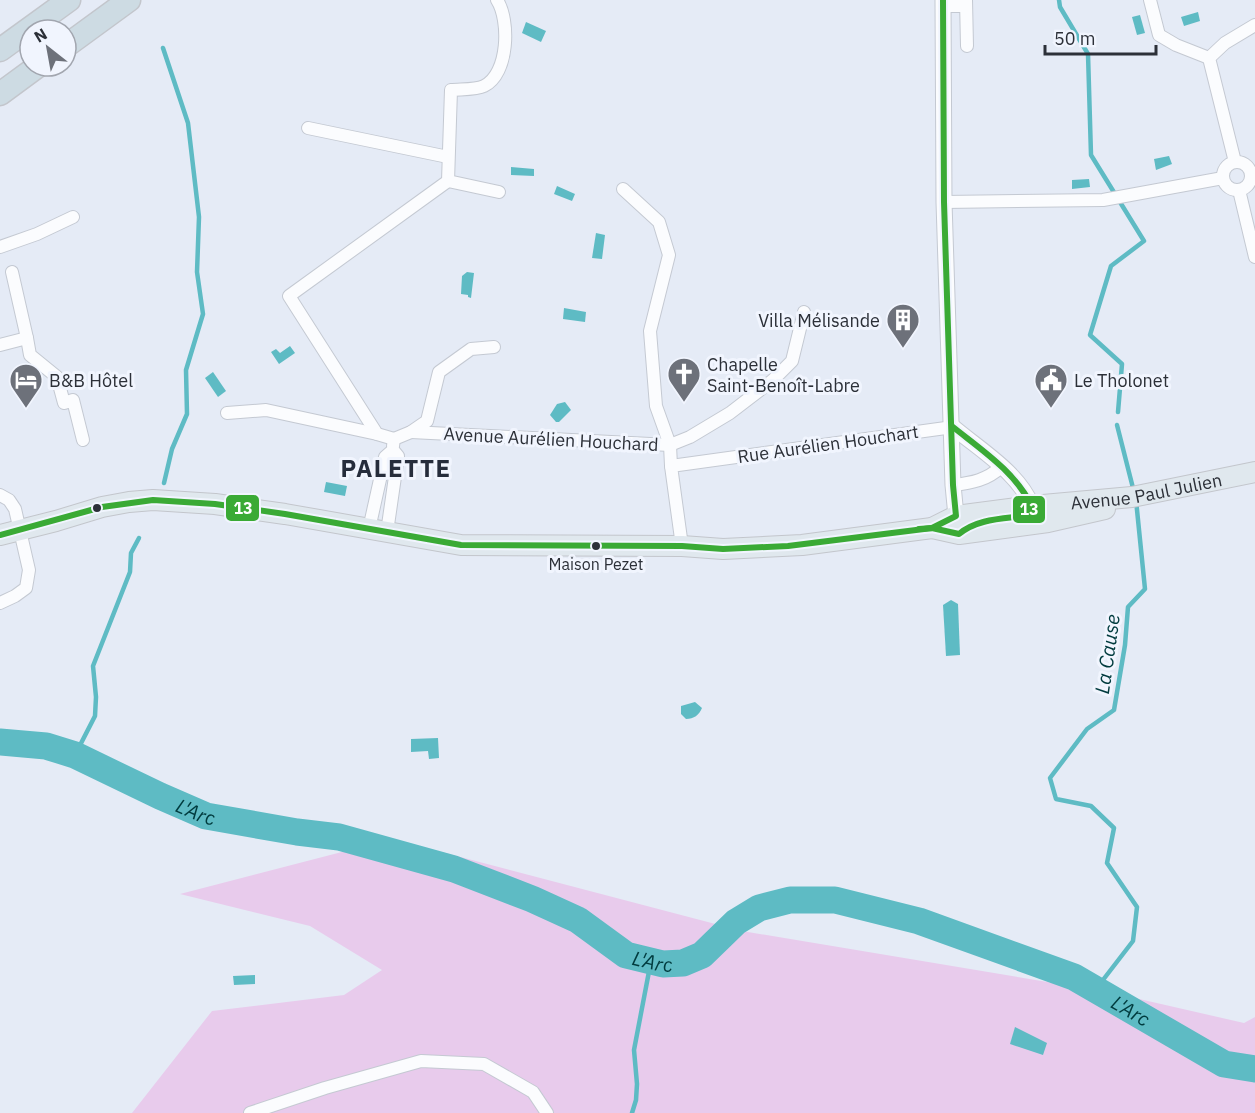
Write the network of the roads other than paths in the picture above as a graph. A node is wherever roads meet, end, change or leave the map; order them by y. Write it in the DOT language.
graph roads {
  1 [pos="69,0"];
  2 [pos="129,0"];
  3 [pos="497,0"];
  4 [pos="1150,0"];
  5 [pos="943,3"];
  6 [pos="966,3"];
  7 [pos="1255,25"];
  8 [pos="78,37"];
  9 [pos="967,46"];
  10 [pos="0,50"];
  11 [pos="1209,58"];
  12 [pos="22,78"];
  13 [pos="0,94"];
  14 [pos="308,128"];
  15 [pos="448,157"];
  16 [pos="1235,162"];
  17 [pos="1252,173"];
  18 [pos="1223,178"];
  19 [pos="448,181"];
  20 [pos="623,189"];
  21 [pos="1239,190"];
  22 [pos="499,192"];
  23 [pos="944,202"];
  24 [pos="73,217"];
  25 [pos="0,247"];
  26 [pos="1255,257"];
  27 [pos="12,272"];
  28 [pos="804,312"];
  29 [pos="27,338"];
  30 [pos="0,345"];
  31 [pos="494,347"];
  32 [pos="227,413"];
  33 [pos="953,427"];
  34 [pos="411,432"];
  35 [pos="377,434"];
  36 [pos="83,440"];
  37 [pos="394,444"];
  38 [pos="670,445"];
  39 [pos="671,466"];
  40 [pos="1001,467"];
  41 [pos="1255,472"];
  42 [pos="1255,479"];
  43 [pos="953,485"];
  44 [pos="0,495"];
  45 [pos="1162,495"];
  46 [pos="1133,500"];
  47 [pos="1032,506"];
  48 [pos="962,528"];
  49 [pos="378,531"];
  50 [pos="10,533"];
  51 [pos="682,546"];
  52 [pos="0,603"];
  53 [pos="250,1113"];
  54 [pos="547,1113"];
  1 -- 10 [label="highway"];
  2 -- 8 [label="highway"];
  3 -- 15 [label="street"];
  4 -- 11 [label="street"];
  5 -- 6 [label="street"];
  5 -- 23 [label="street"];
  6 -- 9 [label="street"];
  7 -- 11 [label="street"];
  11 -- 16 [label="street"];
  12 -- 13 [label="highway"];
  14 -- 15 [label="street"];
  15 -- 19 [label="street"];
  16 -- 17 [label="street"];
  16 -- 18 [label="street"];
  17 -- 21 [label="street"];
  18 -- 21 [label="street"];
  18 -- 23 [label="street"];
  19 -- 22 [label="street"];
  19 -- 35 [label="street"];
  20 -- 38 [label="street"];
  21 -- 26 [label="street"];
  23 -- 33 [label="street"];
  24 -- 25 [label="street"];
  27 -- 29 [label="street"];
  28 -- 38 [label="street"];
  29 -- 30 [label="street"];
  29 -- 36 [label="street"];
  31 -- 34 [label="street"];
  32 -- 35 [label="street"];
  33 -- 39 [label="street, Rue Aurélien Houchart"];
  33 -- 40 [label="street"];
  33 -- 43 [label="street"];
  34 -- 37 [label="street"];
  34 -- 38 [label="street, Avenue Aurélien Houchard"];
  35 -- 37 [label="street"];
  37 -- 49 [label="street"];
  37 -- 49 [label="street"];
  38 -- 39 [label="street, Avenue Aurélien Houchard"];
  39 -- 51 [label="street"];
  40 -- 43 [label="street"];
  40 -- 47 [label="street"];
  41 -- 45 [label="main road, Avenue Paul Julien"];
  42 -- 45 [label="main road, Avenue Paul Julien"];
  43 -- 48 [label="street"];
  44 -- 50 [label="street"];
  45 -- 46 [label="main road, Avenue Paul Julien"];
  46 -- 47 [label="main road, Avenue Paul Julien"];
  46 -- 48 [label="main road, Avenue Paul Julien"];
  47 -- 48 [label="main road, Avenue Paul Julien"];
  48 -- 51 [label="main road, Avenue Paul Julien"];
  49 -- 50 [label="main road, Avenue Paul Julien"];
  49 -- 51 [label="main road, Avenue Paul Julien"];
  50 -- 52 [label="street"];
  53 -- 54 [label="street"];
}
